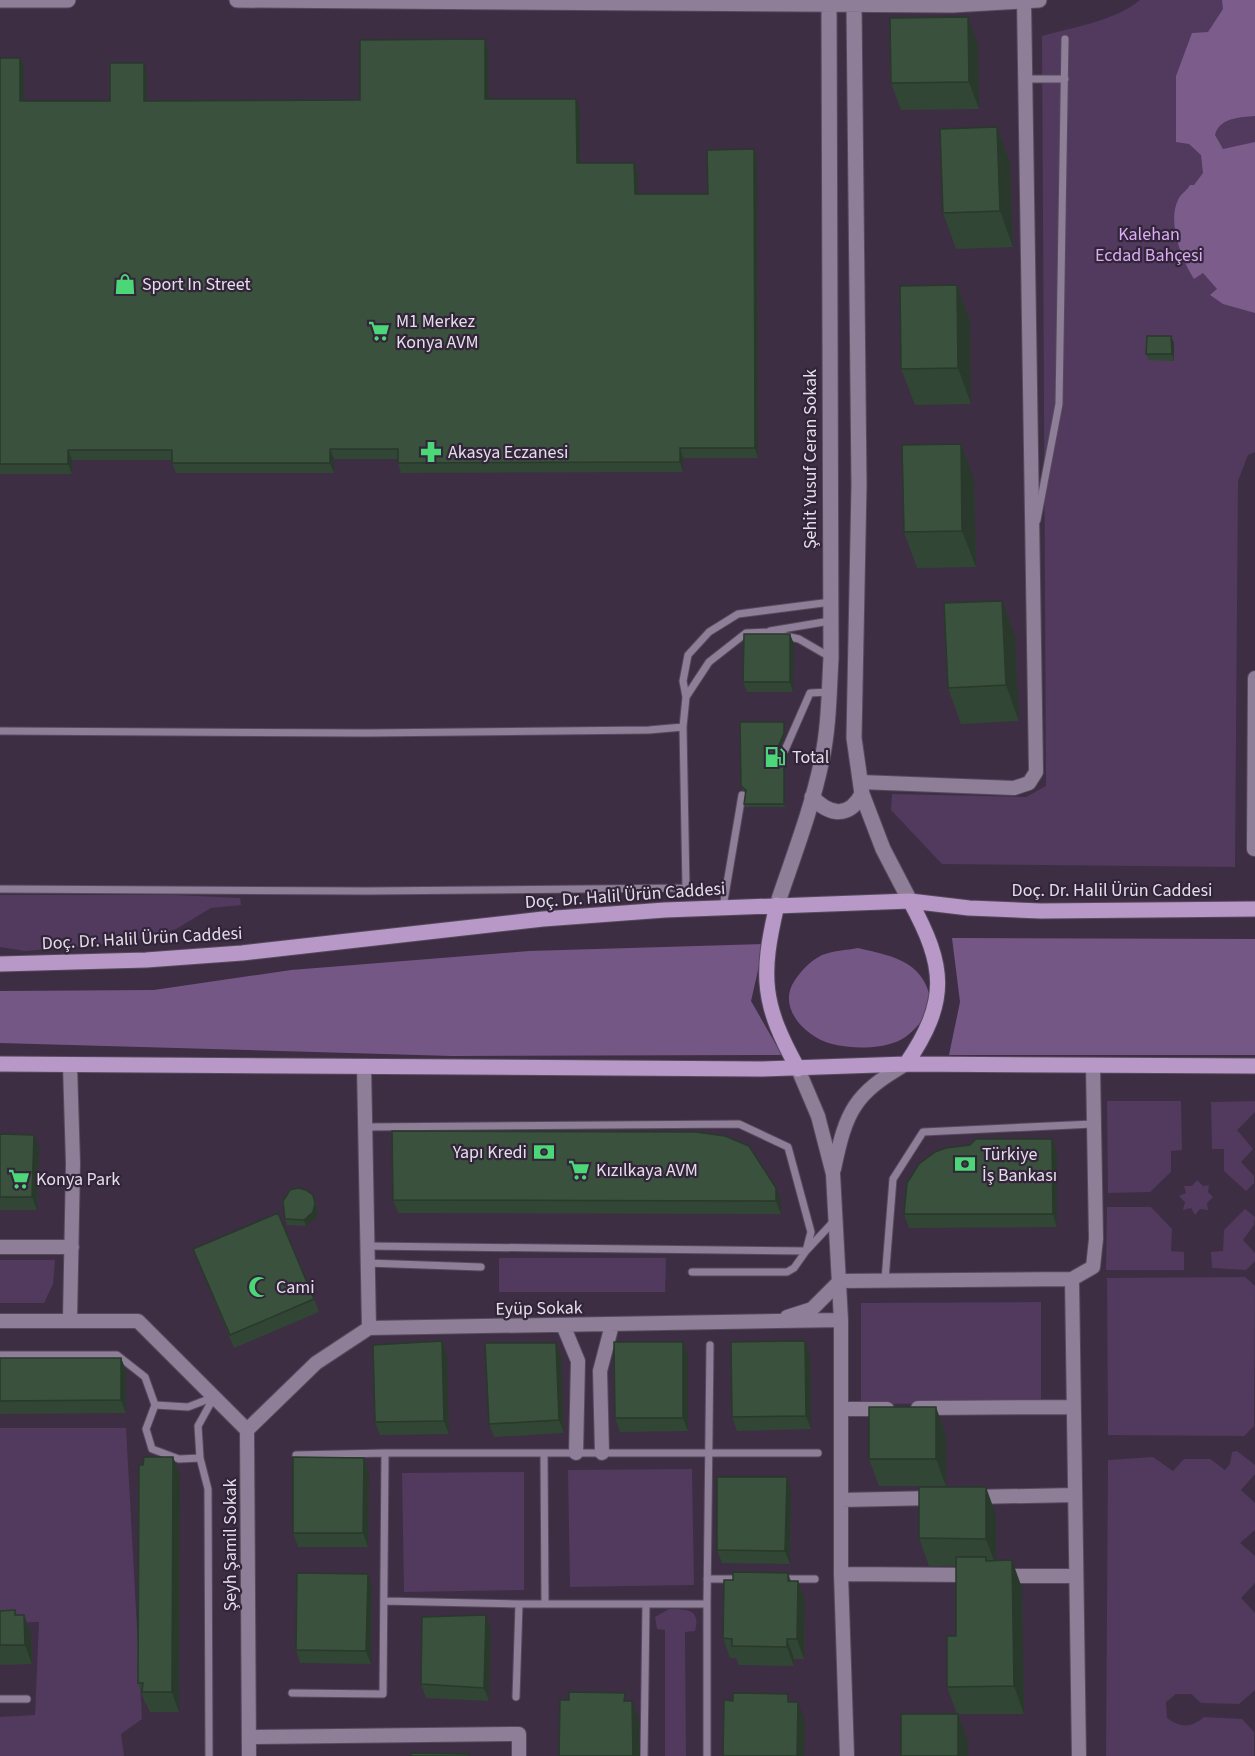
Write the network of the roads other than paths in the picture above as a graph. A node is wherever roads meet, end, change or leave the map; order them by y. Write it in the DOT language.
graph roads {
  1 [pos="0,0"];
  2 [pos="68,0"];
  3 [pos="237,0"];
  4 [pos="336,0"];
  5 [pos="1039,0"];
  6 [pos="1024,1"];
  7 [pos="904,2"];
  8 [pos="829,4"];
  9 [pos="854,4"];
  10 [pos="1065,39"];
  11 [pos="1025,79"];
  12 [pos="1065,79"];
  13 [pos="1034,540"];
  14 [pos="831,602"];
  15 [pos="831,621"];
  16 [pos="768,632"];
  17 [pos="831,658"];
  18 [pos="1255,678"];
  19 [pos="829,692"];
  20 [pos="686,697"];
  21 [pos="683,727"];
  22 [pos="0,732"];
  23 [pos="785,750"];
  24 [pos="861,788"];
  25 [pos="742,795"];
  26 [pos="812,797"];
  27 [pos="1254,849"];
  28 [pos="0,889"];
  29 [pos="910,901"];
  30 [pos="777,905"];
  31 [pos="723,907"];
  32 [pos="1255,909"];
  33 [pos="4,962"];
  34 [pos="0,1064"];
  35 [pos="906,1064"];
  36 [pos="70,1065"];
  37 [pos="364,1066"];
  38 [pos="1255,1066"];
  39 [pos="1093,1067"];
  40 [pos="798,1069"];
  41 [pos="1094,1124"];
  42 [pos="365,1127"];
  43 [pos="832,1173"];
  44 [pos="836,1220"];
  45 [pos="366,1246"];
  46 [pos="0,1247"];
  47 [pos="72,1247"];
  48 [pos="806,1251"];
  49 [pos="367,1263"];
  50 [pos="481,1267"];
  51 [pos="692,1272"];
  52 [pos="1072,1279"];
  53 [pos="885,1280"];
  54 [pos="840,1281"];
  55 [pos="70,1320"];
  56 [pos="841,1320"];
  57 [pos="0,1321"];
  58 [pos="773,1322"];
  59 [pos="563,1325"];
  60 [pos="612,1325"];
  61 [pos="369,1328"];
  62 [pos="710,1345"];
  63 [pos="0,1355"];
  64 [pos="214,1397"];
  65 [pos="154,1405"];
  66 [pos="1074,1407"];
  67 [pos="841,1409"];
  68 [pos="247,1430"];
  69 [pos="385,1453"];
  70 [pos="544,1453"];
  71 [pos="576,1453"];
  72 [pos="602,1453"];
  73 [pos="707,1453"];
  74 [pos="818,1453"];
  75 [pos="296,1455"];
  76 [pos="200,1458"];
  77 [pos="1075,1495"];
  78 [pos="841,1500"];
  79 [pos="842,1574"];
  80 [pos="1076,1576"];
  81 [pos="707,1579"];
  82 [pos="750,1579"];
  83 [pos="771,1579"];
  84 [pos="815,1580"];
  85 [pos="384,1601"];
  86 [pos="519,1604"];
  87 [pos="545,1604"];
  88 [pos="646,1604"];
  89 [pos="707,1604"];
  90 [pos="292,1693"];
  91 [pos="516,1697"];
  92 [pos="0,1699"];
  93 [pos="27,1699"];
  94 [pos="249,1737"];
  95 [pos="209,1756"];
  96 [pos="249,1756"];
  97 [pos="519,1756"];
  98 [pos="644,1756"];
  99 [pos="707,1756"];
  100 [pos="847,1756"];
  101 [pos="1078,1756"];
  1 -- 2 [label="street"];
  3 -- 4 [label="street"];
  4 -- 8 [label="street"];
  5 -- 6 [label="street"];
  6 -- 7 [label="street"];
  6 -- 11 [label="street"];
  7 -- 9 [label="street"];
  8 -- 9 [label="street"];
  8 -- 14 [label="street, Şehit Yusuf Ceran Sokak"];
  9 -- 24 [label="street"];
  10 -- 12 [label="lane"];
  11 -- 12 [label="lane"];
  11 -- 13 [label="street"];
  12 -- 13 [label="lane"];
  13 -- 24 [label="street"];
  14 -- 15 [label="street, Şehit Yusuf Ceran Sokak"];
  14 -- 20 [label="lane"];
  15 -- 16 [label="lane"];
  15 -- 17 [label="street, Şehit Yusuf Ceran Sokak"];
  16 -- 17 [label="lane"];
  16 -- 20 [label="lane"];
  17 -- 19 [label="street, Şehit Yusuf Ceran Sokak"];
  18 -- 27 [label="street"];
  19 -- 23 [label="lane"];
  19 -- 26 [label="street, Şehit Yusuf Ceran Sokak"];
  20 -- 21 [label="lane"];
  21 -- 22 [label="lane"];
  21 -- 28 [label="lane"];
  24 -- 26 [label="street"];
  24 -- 29 [label="street"];
  25 -- 31 [label="lane"];
  26 -- 30 [label="street, Şehit Yusuf Ceran Sokak"];
  29 -- 30 [label="main road, Doç. Dr. Halil Ürün Caddesi"];
  29 -- 32 [label="main road, Doç. Dr. Halil Ürün Caddesi"];
  29 -- 35 [label="main road"];
  30 -- 31 [label="main road, Doç. Dr. Halil Ürün Caddesi"];
  30 -- 40 [label="main road"];
  31 -- 33 [label="main road, Doç. Dr. Halil Ürün Caddesi"];
  34 -- 36 [label="main road"];
  35 -- 39 [label="main road"];
  35 -- 40 [label="main road"];
  35 -- 43 [label="street"];
  36 -- 37 [label="main road"];
  36 -- 47 [label="street"];
  37 -- 40 [label="main road"];
  37 -- 42 [label="street"];
  38 -- 39 [label="main road"];
  39 -- 41 [label="street"];
  40 -- 43 [label="street"];
  41 -- 52 [label="street"];
  41 -- 53 [label="lane"];
  42 -- 45 [label="street"];
  42 -- 48 [label="lane"];
  43 -- 44 [label="street"];
  44 -- 48 [label="lane"];
  44 -- 54 [label="street"];
  45 -- 48 [label="lane"];
  45 -- 49 [label="street"];
  46 -- 47 [label="street"];
  47 -- 55 [label="street"];
  48 -- 51 [label="lane"];
  49 -- 50 [label="lane"];
  49 -- 61 [label="street"];
  52 -- 53 [label="street"];
  52 -- 66 [label="street"];
  53 -- 54 [label="street"];
  54 -- 56 [label="street"];
  54 -- 58 [label="street"];
  55 -- 57 [label="street"];
  55 -- 64 [label="street"];
  56 -- 58 [label="street, Eyüp Sokak"];
  56 -- 67 [label="street"];
  58 -- 60 [label="street, Eyüp Sokak"];
  59 -- 60 [label="street, Eyüp Sokak"];
  59 -- 61 [label="street, Eyüp Sokak"];
  59 -- 71 [label="street"];
  60 -- 72 [label="street"];
  61 -- 68 [label="street"];
  62 -- 73 [label="lane"];
  63 -- 65 [label="lane"];
  64 -- 65 [label="lane"];
  64 -- 68 [label="street"];
  64 -- 76 [label="lane"];
  65 -- 76 [label="lane"];
  66 -- 67 [label="street"];
  66 -- 77 [label="street"];
  67 -- 78 [label="street"];
  68 -- 94 [label="street, Şeyh Şamil Sokak"];
  69 -- 70 [label="lane"];
  69 -- 75 [label="lane"];
  69 -- 85 [label="lane"];
  70 -- 71 [label="lane"];
  70 -- 87 [label="lane"];
  71 -- 72 [label="lane"];
  72 -- 73 [label="lane"];
  73 -- 74 [label="lane"];
  73 -- 81 [label="lane"];
  76 -- 95 [label="lane"];
  77 -- 78 [label="street"];
  77 -- 80 [label="street"];
  78 -- 79 [label="street"];
  79 -- 80 [label="street"];
  79 -- 100 [label="street"];
  80 -- 101 [label="street"];
  81 -- 82 [label="lane"];
  81 -- 89 [label="lane"];
  83 -- 84 [label="lane"];
  85 -- 86 [label="lane"];
  85 -- 90 [label="lane"];
  86 -- 87 [label="lane"];
  86 -- 91 [label="lane"];
  87 -- 88 [label="lane"];
  88 -- 89 [label="lane"];
  88 -- 98 [label="lane"];
  89 -- 99 [label="lane"];
  92 -- 93 [label="lane"];
  94 -- 96 [label="street, Şeyh Şamil Sokak"];
  94 -- 97 [label="street"];
}
